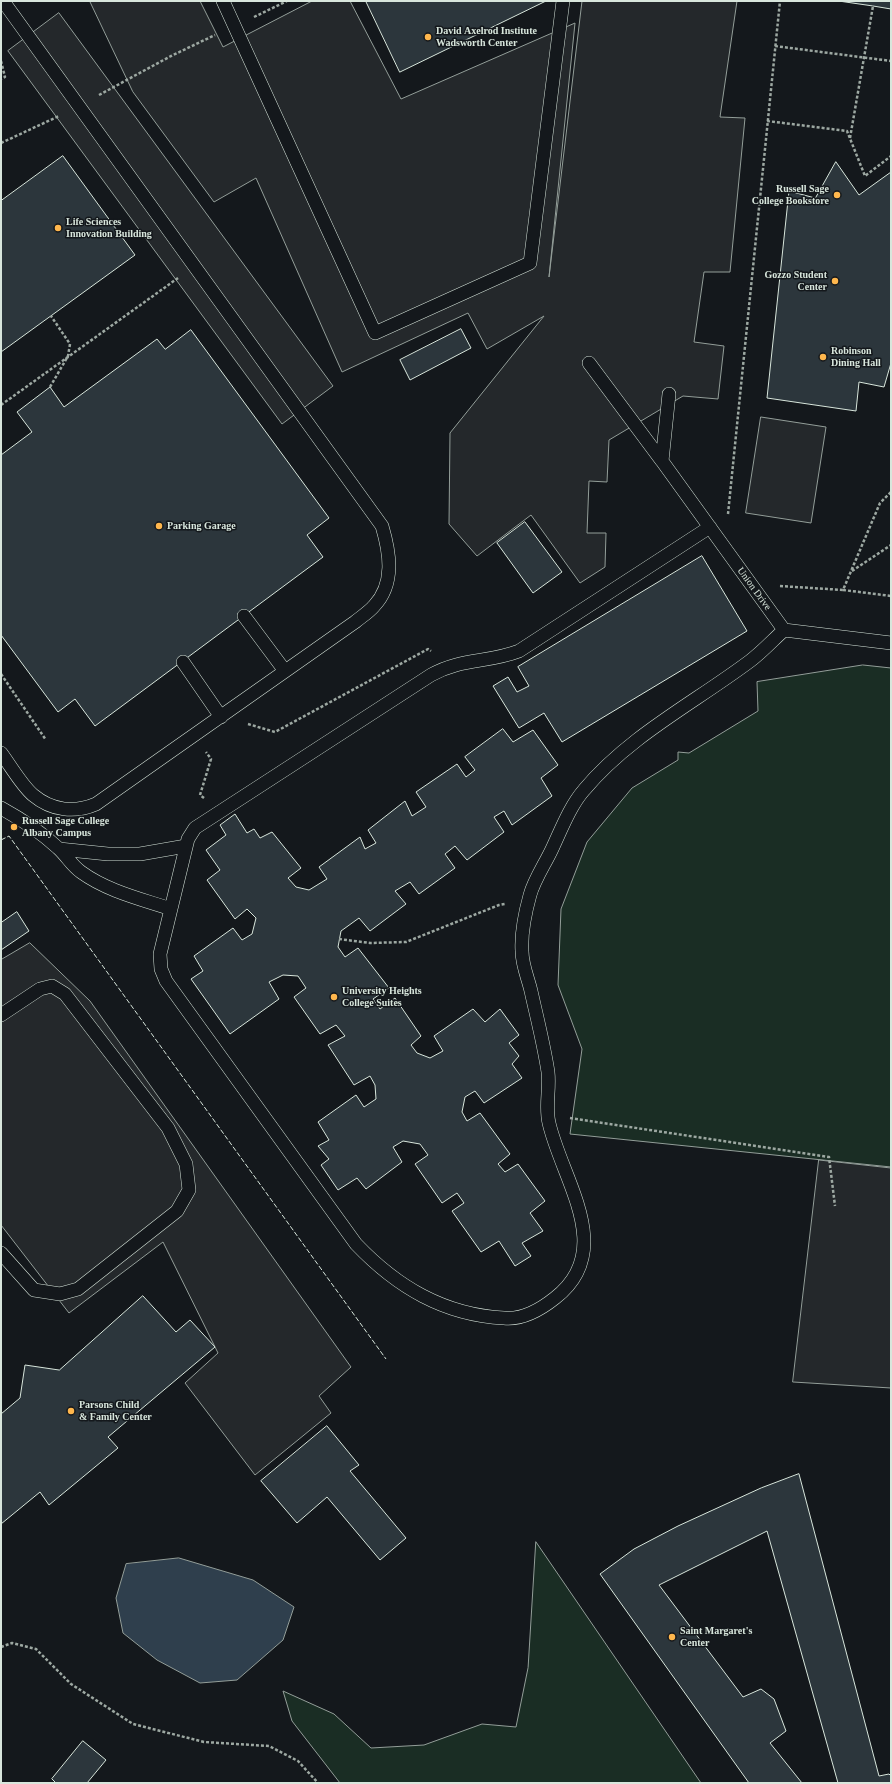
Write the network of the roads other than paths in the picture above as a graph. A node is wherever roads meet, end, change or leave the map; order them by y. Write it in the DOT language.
graph roads {
  1 [pos="3,1"];
  2 [pos="223,1"];
  3 [pos="563,1"];
  4 [pos="589,363"];
  5 [pos="669,394"];
  6 [pos="662,461"];
  7 [pos="710,527"];
  8 [pos="244,616"];
  9 [pos="784,630"];
  10 [pos="891,643"];
  11 [pos="182,662"];
  12 [pos="285,671"];
  13 [pos="221,717"];
  14 [pos="1,753"];
  15 [pos="1,808"];
  16 [pos="186,846"];
  17 [pos="59,849"];
  18 [pos="171,909"];
  19 [pos="1,1015"];
  20 [pos="1,1253"];
  1 -- 12 [label="lane"];
  2 -- 3 [label="lane"];
  4 -- 6 [label="lane, Union Drive"];
  5 -- 6 [label="lane"];
  6 -- 7 [label="lane, Union Drive"];
  7 -- 9 [label="lane, Union Drive"];
  7 -- 16 [label="lane"];
  8 -- 12 [label="lane"];
  9 -- 10 [label="lane"];
  9 -- 18 [label="lane"];
  11 -- 13 [label="lane"];
  12 -- 13 [label="lane"];
  13 -- 14 [label="lane"];
  15 -- 17 [label="lane"];
  16 -- 17 [label="lane"];
  16 -- 18 [label="lane"];
  17 -- 18 [label="lane"];
  19 -- 20 [label="lane"];
}
